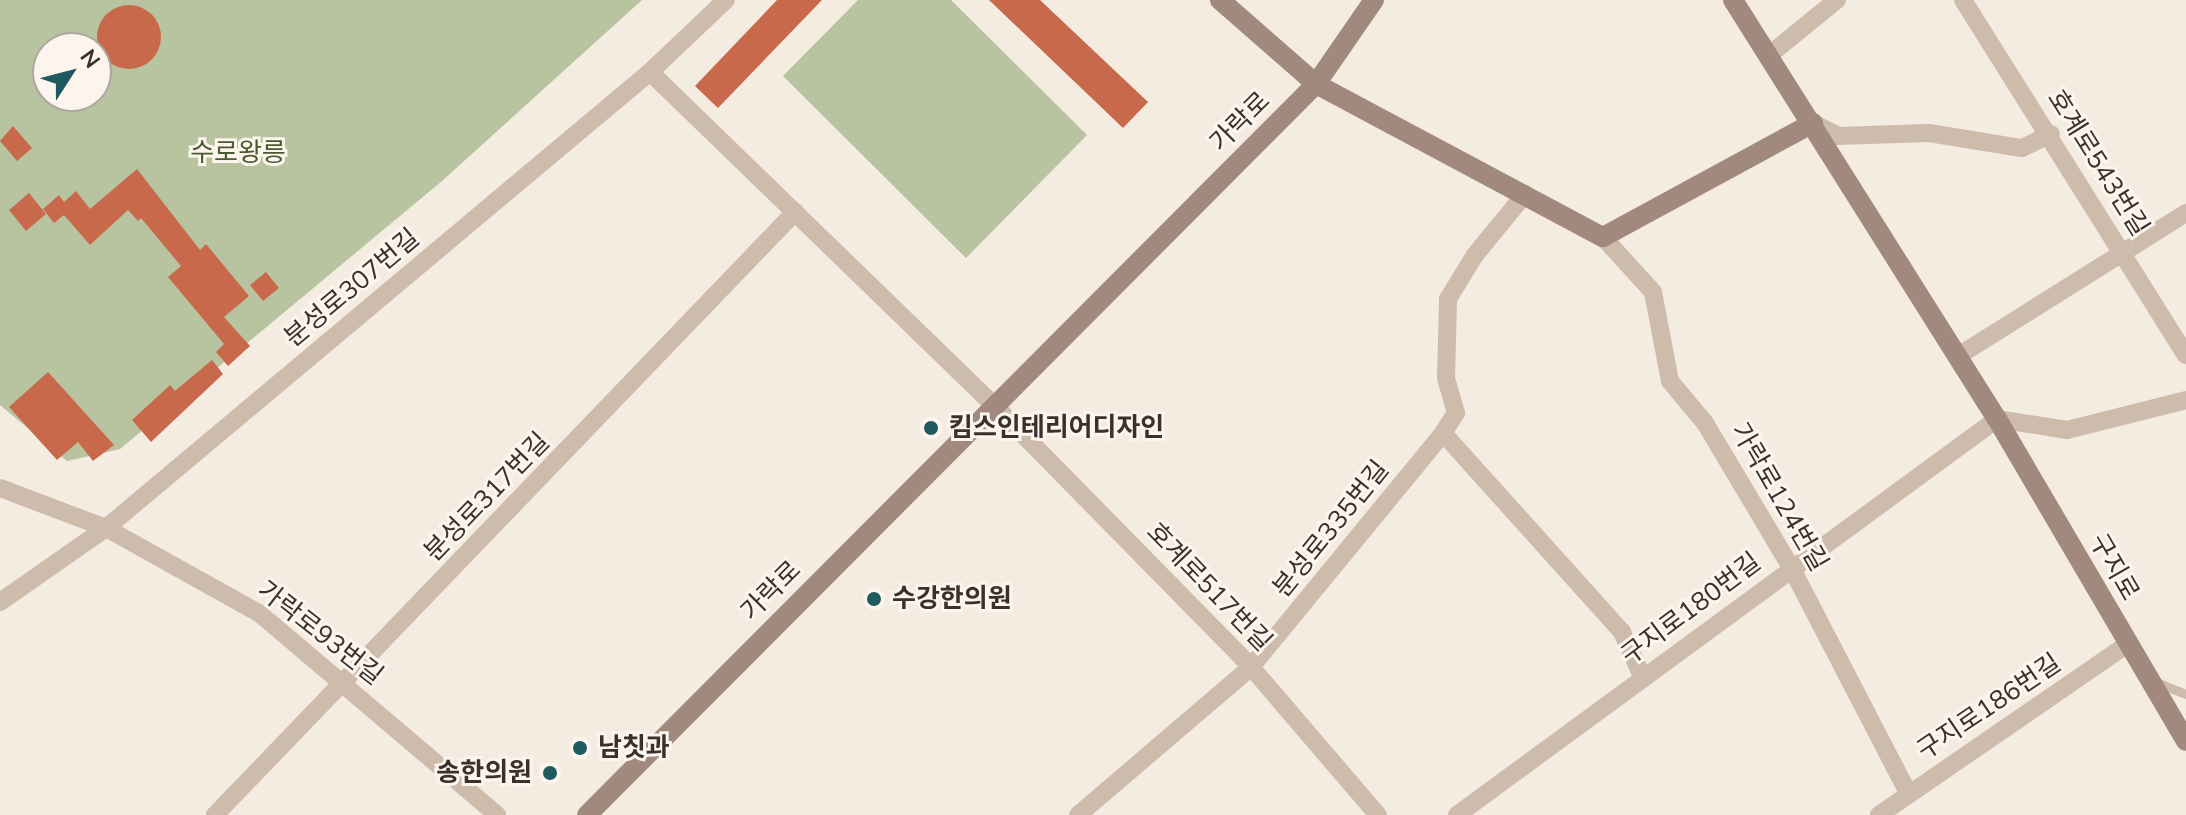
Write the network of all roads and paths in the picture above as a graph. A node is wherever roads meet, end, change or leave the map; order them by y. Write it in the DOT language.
graph roads {
  1 [pos="726,0"];
  2 [pos="1220,0"];
  3 [pos="1374,0"];
  4 [pos="1733,0"];
  5 [pos="1837,0"];
  6 [pos="1963,0"];
  7 [pos="1768,56"];
  8 [pos="650,72"];
  9 [pos="1316,84"];
  10 [pos="1813,123"];
  11 [pos="2051,134"];
  12 [pos="1525,194"];
  13 [pos="795,212"];
  14 [pos="2186,213"];
  15 [pos="1603,237"];
  16 [pos="2125,255"];
  17 [pos="2186,355"];
  18 [pos="1958,356"];
  19 [pos="2186,400"];
  20 [pos="993,404"];
  21 [pos="1997,419"];
  22 [pos="1443,433"];
  23 [pos="0,488"];
  24 [pos="106,528"];
  25 [pos="1791,567"];
  26 [pos="0,602"];
  27 [pos="2128,644"];
  28 [pos="1251,667"];
  29 [pos="1643,678"];
  30 [pos="2150,680"];
  31 [pos="346,684"];
  32 [pos="2186,694"];
  33 [pos="2186,741"];
  34 [pos="1908,793"];
  35 [pos="215,815"];
  36 [pos="497,815"];
  37 [pos="587,815"];
  38 [pos="1078,815"];
  39 [pos="1378,815"];
  40 [pos="1457,815"];
  41 [pos="1879,815"];
  1 -- 8 [label="street, 분성로307번길"];
  2 -- 9 [label="street, 가락로124번길"];
  3 -- 9 [label="street, 가락로"];
  4 -- 7 [label="street, 구지로"];
  5 -- 7 [label="street"];
  6 -- 11 [label="street, 호계로543번길"];
  7 -- 10 [label="street, 구지로"];
  8 -- 13 [label="street"];
  8 -- 24 [label="street, 분성로307번길"];
  9 -- 12 [label="street, 가락로124번길"];
  9 -- 20 [label="street, 가락로"];
  10 -- 11 [label="street"];
  10 -- 15 [label="street"];
  10 -- 18 [label="street, 구지로"];
  11 -- 16 [label="street, 호계로543번길"];
  12 -- 15 [label="street, 가락로124번길"];
  12 -- 22 [label="street, 분성로335번길"];
  13 -- 20 [label="street"];
  13 -- 31 [label="street, 분성로317번길"];
  14 -- 16 [label="street"];
  15 -- 25 [label="street, 가락로124번길"];
  16 -- 17 [label="street, 호계로543번길"];
  16 -- 18 [label="street"];
  18 -- 21 [label="street, 구지로"];
  19 -- 21 [label="street"];
  20 -- 28 [label="street, 호계로517번길"];
  20 -- 37 [label="street, 가락로"];
  21 -- 25 [label="street, 구지로180번길"];
  21 -- 27 [label="street, 구지로"];
  22 -- 28 [label="street, 분성로335번길"];
  22 -- 29 [label="street"];
  23 -- 24 [label="street, 가락로93번길"];
  24 -- 26 [label="street, 분성로307번길"];
  24 -- 31 [label="street, 가락로93번길"];
  25 -- 29 [label="street, 구지로180번길"];
  25 -- 34 [label="street, 가락로124번길"];
  27 -- 30 [label="street, 구지로"];
  27 -- 34 [label="street, 구지로186번길"];
  28 -- 38 [label="street, 분성로335번길"];
  28 -- 39 [label="street, 호계로517번길"];
  29 -- 40 [label="street, 구지로180번길"];
  30 -- 32 [label="lane"];
  30 -- 33 [label="street, 구지로"];
  31 -- 35 [label="street, 분성로317번길"];
  31 -- 36 [label="street, 가락로93번길"];
  34 -- 41 [label="street, 구지로186번길"];
}
